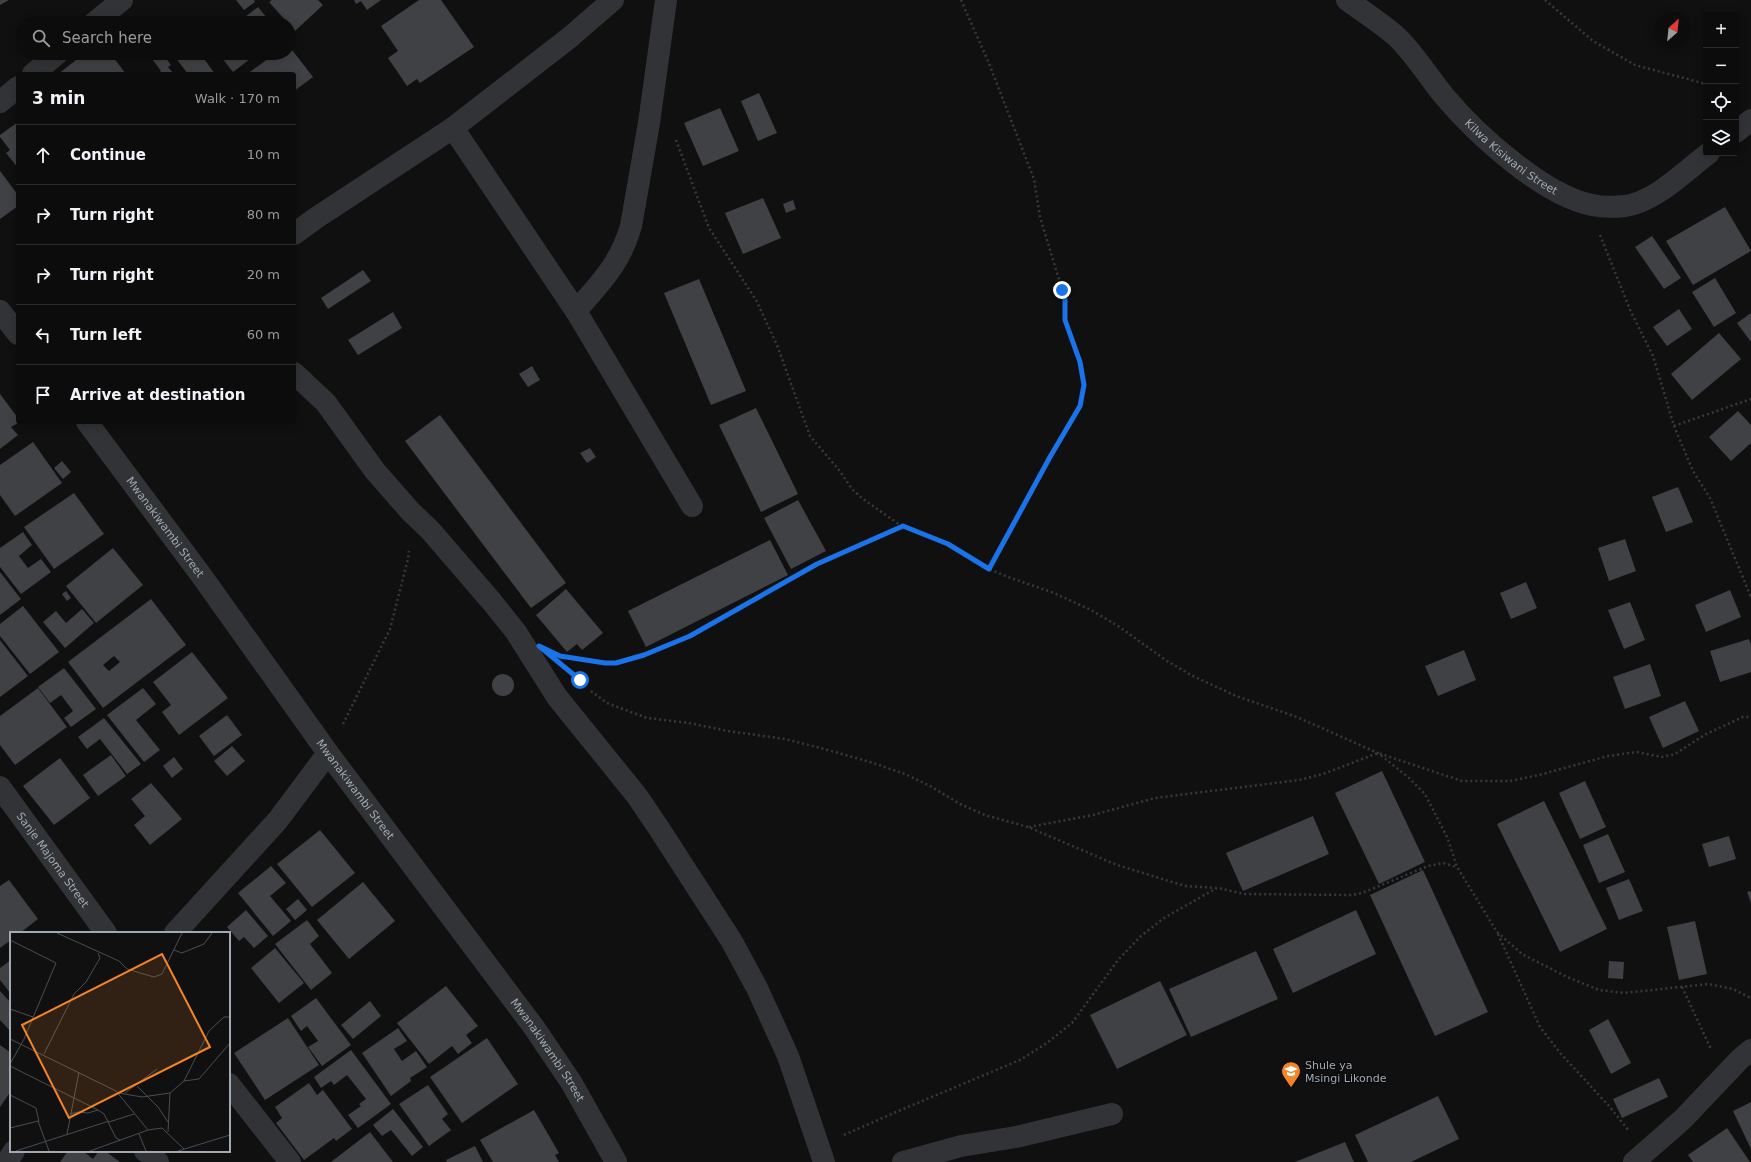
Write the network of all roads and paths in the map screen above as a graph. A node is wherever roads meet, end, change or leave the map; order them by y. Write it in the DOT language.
graph roads {
  1 [pos="122,0"];
  2 [pos="613,0"];
  3 [pos="666,0"];
  4 [pos="961,0"];
  5 [pos="1347,0"];
  6 [pos="1545,0"];
  7 [pos="103,16"];
  8 [pos="50,60"];
  9 [pos="35,72"];
  10 [pos="1703,83"];
  11 [pos="16,89"];
  12 [pos="0,102"];
  13 [pos="1751,120"];
  14 [pos="453,128"];
  15 [pos="1739,130"];
  16 [pos="674,134"];
  17 [pos="1705,156"];
  18 [pos="296,233"];
  19 [pos="1600,234"];
  20 [pos="0,311"];
  21 [pos="576,311"];
  22 [pos="16,331"];
  23 [pos="296,375"];
  24 [pos="1751,399"];
  25 [pos="88,424"];
  26 [pos="1674,426"];
  27 [pos="692,506"];
  28 [pos="412,512"];
  29 [pos="903,526"];
  30 [pos="989,569"];
  31 [pos="1751,597"];
  32 [pos="560,656"];
  33 [pos="585,686"];
  34 [pos="1751,716"];
  35 [pos="328,753"];
  36 [pos="1378,753"];
  37 [pos="0,787"];
  38 [pos="1028,827"];
  39 [pos="1456,867"];
  40 [pos="1218,888"];
  41 [pos="105,932"];
  42 [pos="176,932"];
  43 [pos="1497,932"];
  44 [pos="1682,987"];
  45 [pos="1751,998"];
  46 [pos="1751,1050"];
  47 [pos="1723,1077"];
  48 [pos="230,1085"];
  49 [pos="1112,1114"];
  50 [pos="13,1152"];
  51 [pos="821,1156"];
  52 [pos="1639,1157"];
  53 [pos="7,1162"];
  54 [pos="290,1162"];
  55 [pos="616,1162"];
  56 [pos="903,1162"];
  1 -- 7 [label="street"];
  2 -- 14 [label="street"];
  3 -- 21 [label="street"];
  4 -- 30 [label="path"];
  5 -- 17 [label="street, Kilwa Kisiwani Street"];
  6 -- 10 [label="path"];
  8 -- 9 [label="street"];
  11 -- 12 [label="street"];
  13 -- 15 [label="street"];
  14 -- 18 [label="street"];
  14 -- 21 [label="street"];
  16 -- 29 [label="path"];
  19 -- 26 [label="path"];
  20 -- 22 [label="street"];
  21 -- 27 [label="street"];
  23 -- 28 [label="street"];
  24 -- 26 [label="path"];
  25 -- 35 [label="street, Mwanakiwambi Street"];
  26 -- 31 [label="path"];
  28 -- 35 [label="path"];
  28 -- 51 [label="street"];
  29 -- 30 [label="path"];
  29 -- 32 [label="path"];
  30 -- 36 [label="path"];
  33 -- 38 [label="path"];
  34 -- 36 [label="path"];
  35 -- 42 [label="street"];
  35 -- 55 [label="street, Mwanakiwambi Street"];
  36 -- 38 [label="path"];
  36 -- 39 [label="path"];
  37 -- 41 [label="street, Sanje Majoma Street"];
  38 -- 40 [label="path"];
  39 -- 40 [label="path"];
  39 -- 43 [label="path"];
  40 -- 51 [label="path"];
  43 -- 44 [label="path"];
  43 -- 52 [label="path"];
  44 -- 45 [label="path"];
  44 -- 47 [label="path"];
  46 -- 47 [label="street"];
  47 -- 52 [label="street"];
  48 -- 54 [label="street"];
  49 -- 56 [label="street"];
  50 -- 53 [label="street"];
}
